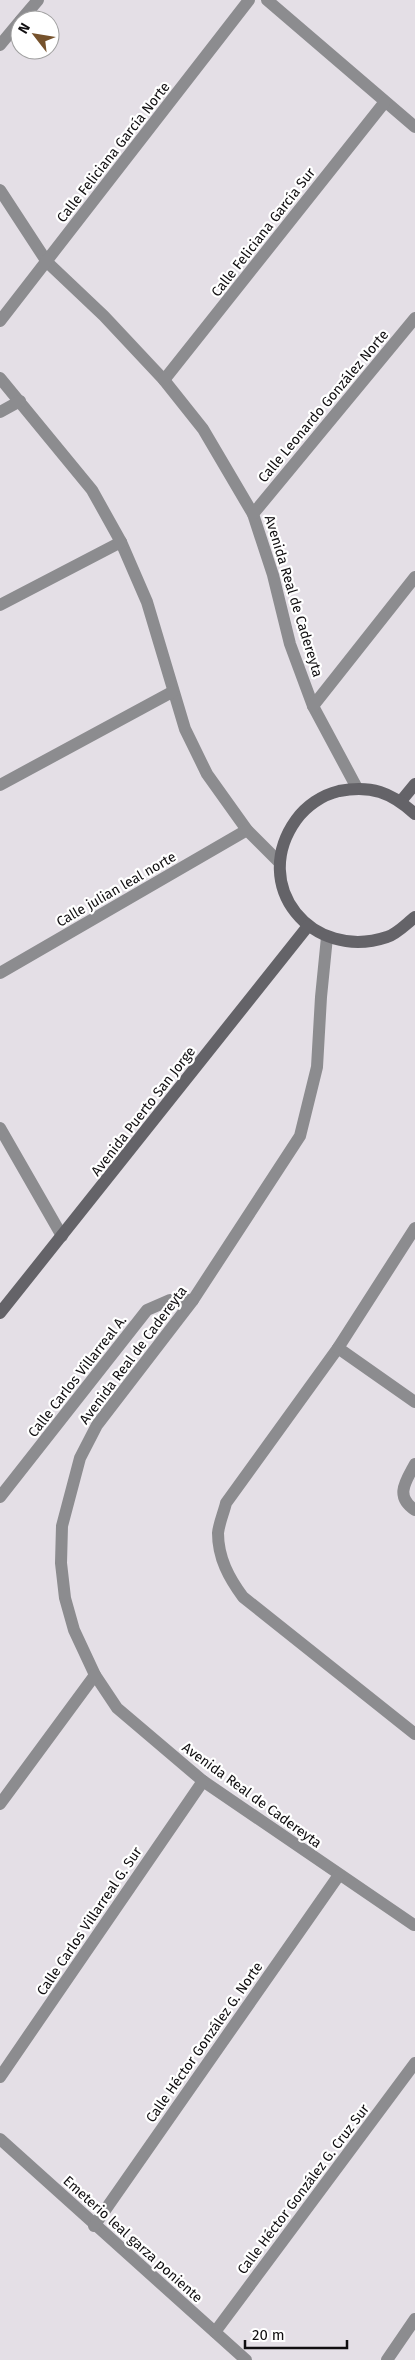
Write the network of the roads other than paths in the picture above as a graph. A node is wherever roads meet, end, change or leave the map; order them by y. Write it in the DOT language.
graph roads {
  1 [pos="38,0"];
  2 [pos="249,0"];
  3 [pos="267,0"];
  4 [pos="30,10"];
  5 [pos="10,34"];
  6 [pos="0,45"];
  7 [pos="384,102"];
  8 [pos="415,126"];
  9 [pos="0,190"];
  10 [pos="47,262"];
  11 [pos="415,318"];
  12 [pos="0,321"];
  13 [pos="0,378"];
  14 [pos="164,380"];
  15 [pos="20,401"];
  16 [pos="0,412"];
  17 [pos="253,514"];
  18 [pos="120,542"];
  19 [pos="415,577"];
  20 [pos="0,605"];
  21 [pos="172,692"];
  22 [pos="313,706"];
  23 [pos="415,784"];
  24 [pos="0,785"];
  25 [pos="358,788"];
  26 [pos="401,801"];
  27 [pos="415,814"];
  28 [pos="247,830"];
  29 [pos="279,862"];
  30 [pos="415,917"];
  31 [pos="308,926"];
  32 [pos="327,937"];
  33 [pos="0,973"];
  34 [pos="0,1128"];
  35 [pos="415,1228"];
  36 [pos="62,1236"];
  37 [pos="193,1300"];
  38 [pos="0,1313"];
  39 [pos="338,1348"];
  40 [pos="415,1402"];
  41 [pos="415,1464"];
  42 [pos="0,1498"];
  43 [pos="415,1510"];
  44 [pos="95,1675"];
  45 [pos="415,1734"];
  46 [pos="202,1781"];
  47 [pos="0,1804"];
  48 [pos="339,1875"];
  49 [pos="415,1925"];
  50 [pos="415,2063"];
  51 [pos="0,2077"];
  52 [pos="0,2139"];
  53 [pos="94,2226"];
  54 [pos="415,2319"];
  55 [pos="215,2332"];
  56 [pos="246,2360"];
  57 [pos="387,2360"];
  1 -- 4 [label="street"];
  2 -- 10 [label="street, Calle Feliciana García Norte"];
  3 -- 7 [label="street"];
  5 -- 6 [label="street"];
  7 -- 8 [label="street"];
  7 -- 14 [label="street, Calle Feliciana García Sur"];
  9 -- 10 [label="street, Avenida Real de Cadereyta"];
  10 -- 12 [label="street, Calle Feliciana García Norte"];
  10 -- 14 [label="street, Avenida Real de Cadereyta"];
  11 -- 17 [label="street, Calle Leonardo González Norte"];
  13 -- 15 [label="street"];
  14 -- 17 [label="street, Avenida Real de Cadereyta"];
  15 -- 16 [label="street"];
  15 -- 18 [label="street"];
  17 -- 22 [label="street, Avenida Real de Cadereyta"];
  18 -- 20 [label="street"];
  18 -- 21 [label="street"];
  19 -- 22 [label="street"];
  21 -- 24 [label="street"];
  21 -- 28 [label="street"];
  22 -- 25 [label="street, Avenida Real de Cadereyta"];
  23 -- 26 [label="street"];
  25 -- 26 [label="street"];
  25 -- 29 [label="street"];
  26 -- 27 [label="street"];
  28 -- 29 [label="street"];
  28 -- 33 [label="street, Calle julian leal norte"];
  29 -- 31 [label="street"];
  30 -- 32 [label="street"];
  31 -- 32 [label="street"];
  31 -- 36 [label="street, Avenida Puerto San Jorge"];
  32 -- 37 [label="street, Avenida Real de Cadereyta"];
  34 -- 36 [label="street"];
  35 -- 39 [label="street"];
  36 -- 38 [label="street, Avenida Puerto San Jorge"];
  37 -- 42 [label="street, Calle Carlos Villarreal A."];
  37 -- 44 [label="street, Avenida Real de Cadereyta"];
  39 -- 40 [label="street"];
  39 -- 45 [label="street"];
  41 -- 43 [label="street"];
  44 -- 46 [label="street, Avenida Real de Cadereyta"];
  44 -- 47 [label="street"];
  46 -- 48 [label="street, Avenida Real de Cadereyta"];
  46 -- 51 [label="street, Calle Carlos Villarreal G. Sur"];
  48 -- 49 [label="street, Avenida Real de Cadereyta"];
  48 -- 53 [label="street, Calle Héctor González G. Norte"];
  50 -- 55 [label="street, Calle Héctor González G. Cruz Sur"];
  52 -- 53 [label="street, Emeterio leal garza poniente"];
  53 -- 55 [label="street, Emeterio leal garza poniente"];
  54 -- 57 [label="street"];
  55 -- 56 [label="street, Emeterio leal garza poniente"];
}
